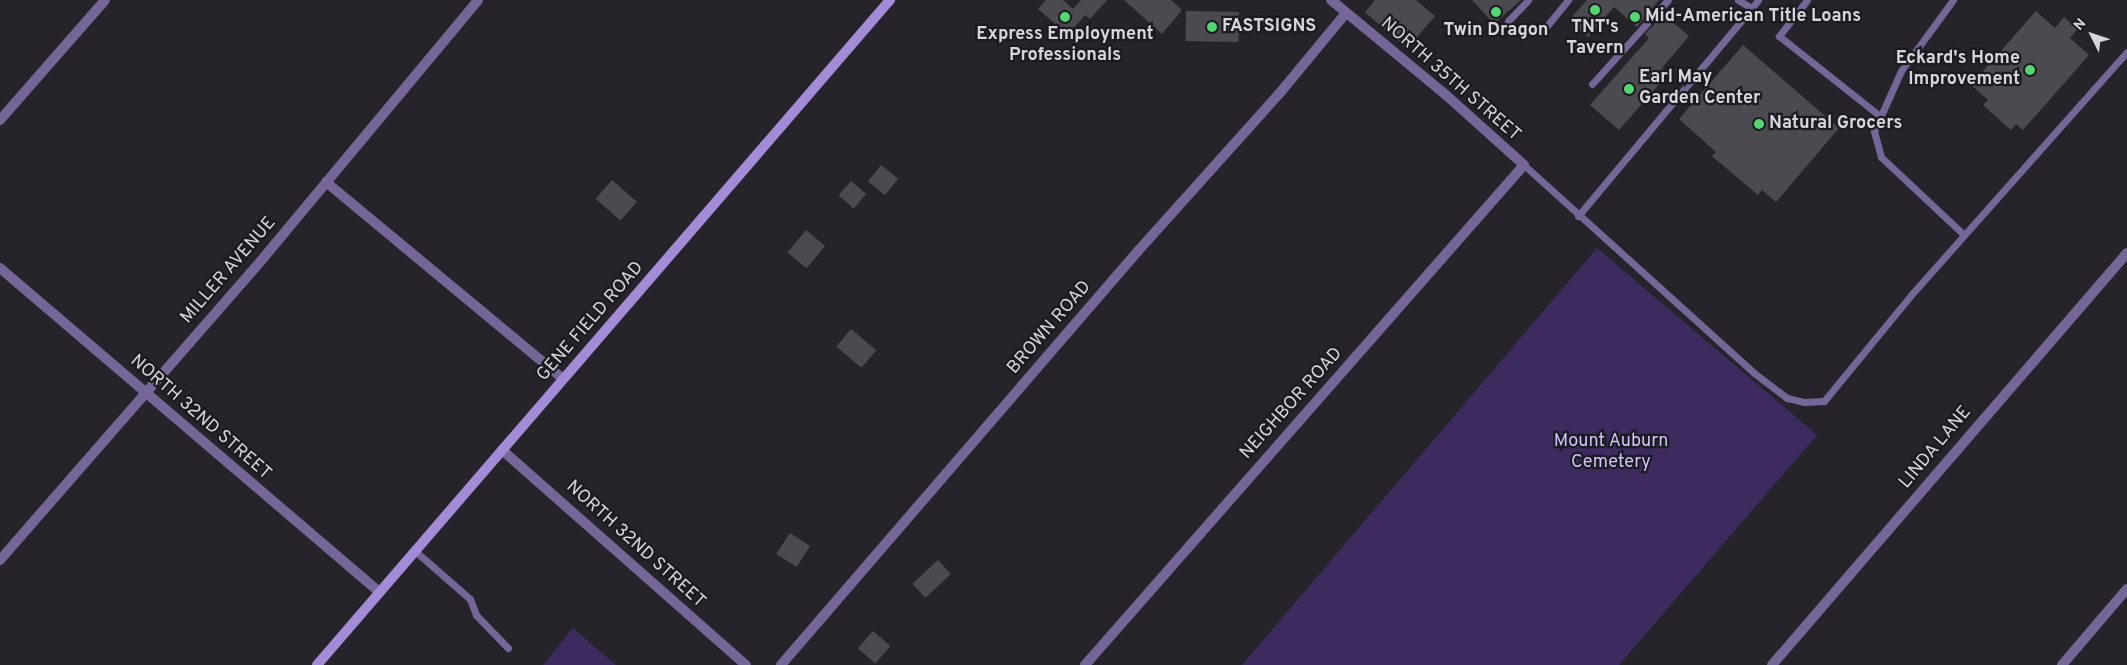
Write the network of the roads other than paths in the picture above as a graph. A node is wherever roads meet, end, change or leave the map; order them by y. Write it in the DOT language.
graph roads {
  1 [pos="105,0"];
  2 [pos="478,0"];
  3 [pos="890,0"];
  4 [pos="1330,0"];
  5 [pos="1528,0"];
  6 [pos="1568,0"];
  7 [pos="1668,0"];
  8 [pos="1738,0"];
  9 [pos="1758,0"];
  10 [pos="1807,0"];
  11 [pos="1953,0"];
  12 [pos="1752,8"];
  13 [pos="1346,13"];
  14 [pos="1508,21"];
  15 [pos="1541,33"];
  16 [pos="2127,52"];
  17 [pos="1592,84"];
  18 [pos="1880,116"];
  19 [pos="0,120"];
  20 [pos="1524,165"];
  21 [pos="326,182"];
  22 [pos="1578,216"];
  23 [pos="1964,236"];
  24 [pos="2127,253"];
  25 [pos="0,268"];
  26 [pos="563,379"];
  27 [pos="145,392"];
  28 [pos="502,450"];
  29 [pos="416,551"];
  30 [pos="0,560"];
  31 [pos="2127,589"];
  32 [pos="380,592"];
  33 [pos="508,648"];
  34 [pos="317,665"];
  35 [pos="746,665"];
  36 [pos="780,665"];
  37 [pos="1084,665"];
  38 [pos="1772,665"];
  39 [pos="2062,665"];
  1 -- 19 [label="street"];
  2 -- 21 [label="street, MILLER AVENUE"];
  3 -- 26 [label="street, GENE FIELD ROAD"];
  4 -- 13 [label="street, NORTH 35TH STREET"];
  5 -- 14 [label="lane"];
  6 -- 15 [label="lane"];
  7 -- 17 [label="lane"];
  8 -- 12 [label="lane"];
  9 -- 12 [label="lane"];
  10 -- 18 [label="lane"];
  11 -- 18 [label="lane"];
  12 -- 22 [label="lane"];
  13 -- 20 [label="street, NORTH 35TH STREET"];
  13 -- 36 [label="street, BROWN ROAD"];
  16 -- 23 [label="lane"];
  18 -- 23 [label="lane"];
  20 -- 22 [label="lane"];
  20 -- 37 [label="street, NEIGHBOR ROAD"];
  21 -- 26 [label="street"];
  21 -- 27 [label="street, MILLER AVENUE"];
  22 -- 23 [label="lane"];
  24 -- 38 [label="street, LINDA LANE"];
  25 -- 27 [label="street, NORTH 32ND STREET"];
  26 -- 28 [label="street, GENE FIELD ROAD"];
  27 -- 30 [label="street, MILLER AVENUE"];
  27 -- 32 [label="street, NORTH 32ND STREET"];
  28 -- 29 [label="street, GENE FIELD ROAD"];
  28 -- 35 [label="street, NORTH 32ND STREET"];
  29 -- 32 [label="street, GENE FIELD ROAD"];
  29 -- 33 [label="lane"];
  31 -- 39 [label="street"];
  32 -- 34 [label="street, GENE FIELD ROAD"];
}
